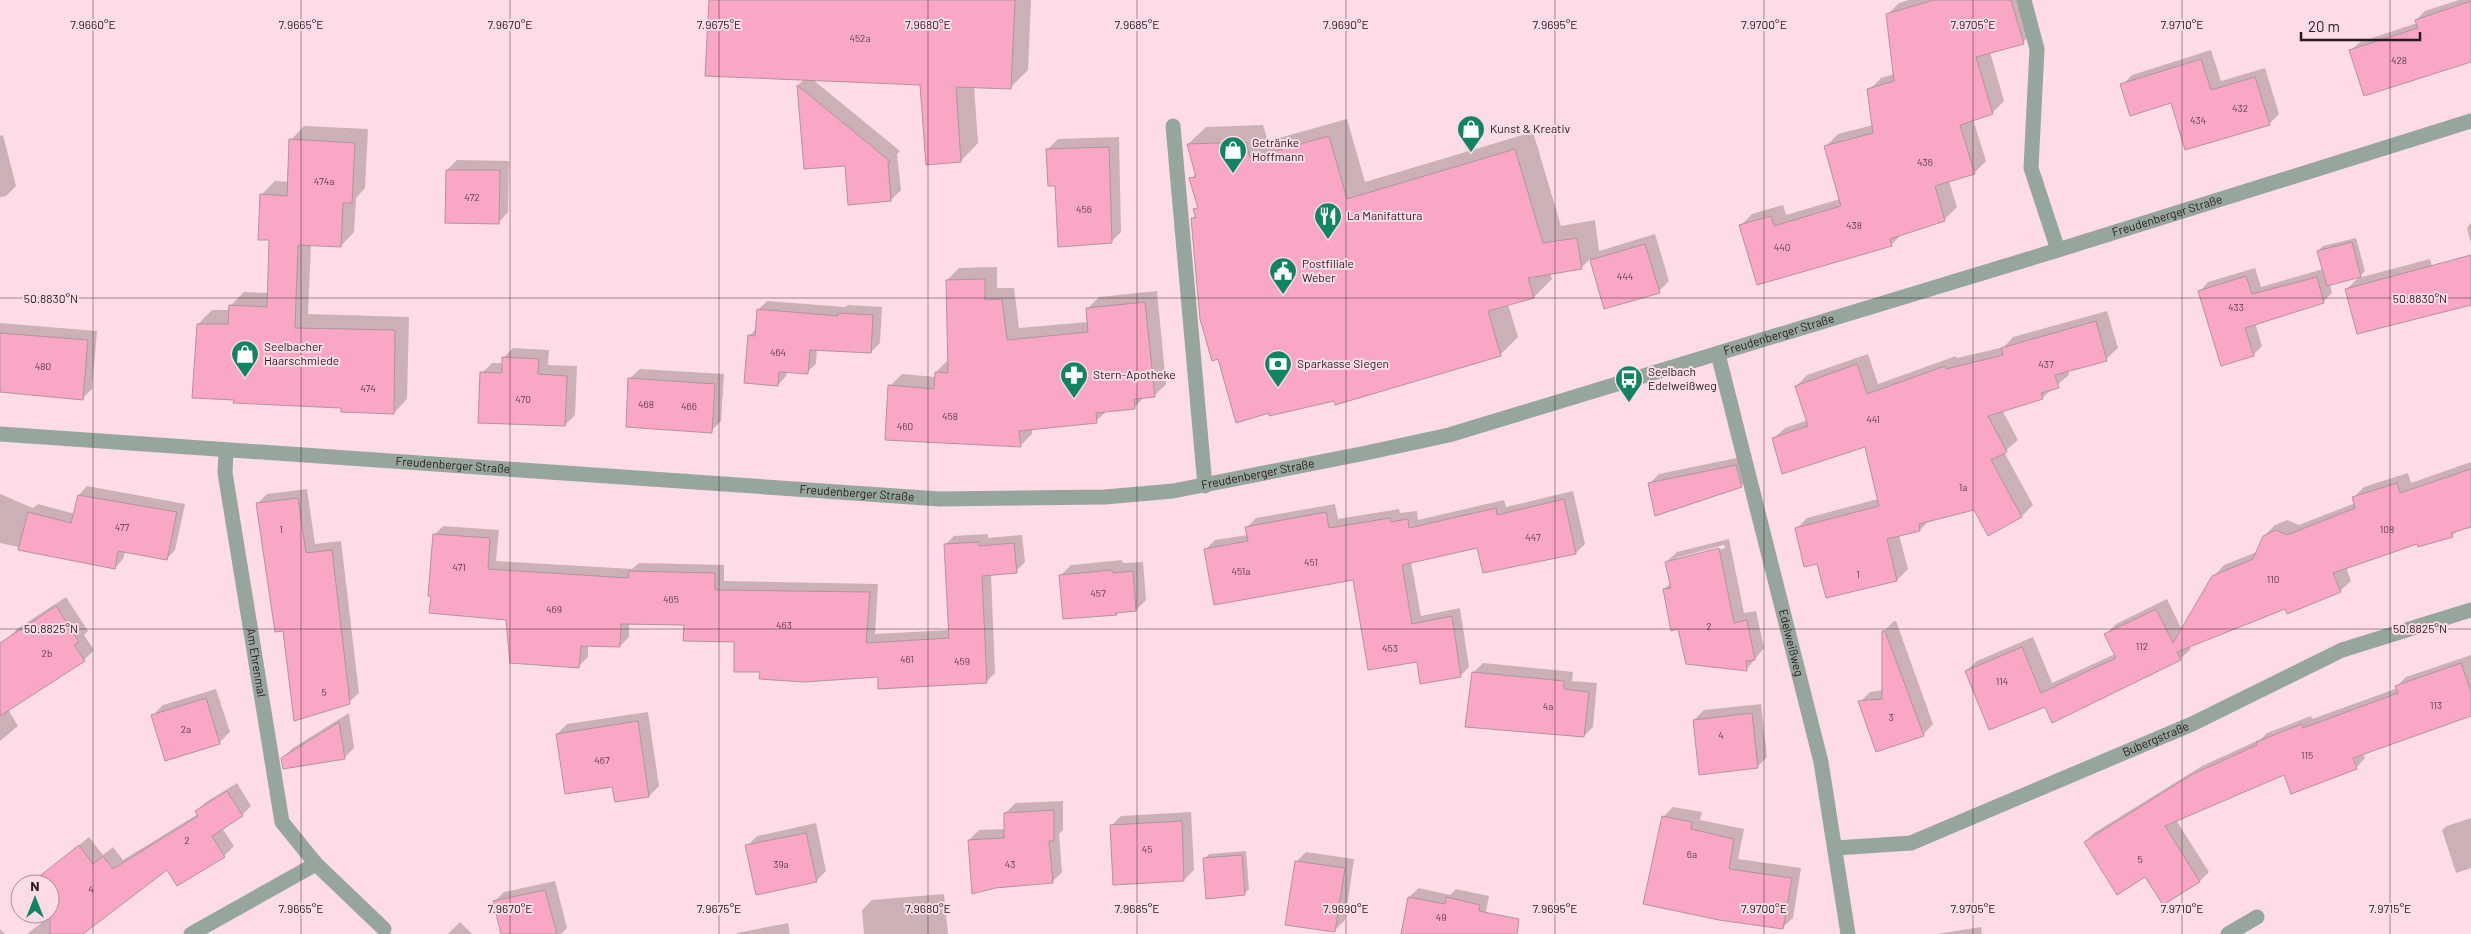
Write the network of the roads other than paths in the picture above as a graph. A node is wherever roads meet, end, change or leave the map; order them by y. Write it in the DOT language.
graph roads {
  1 [pos="2024,0"];
  2 [pos="2471,121"];
  3 [pos="1173,126"];
  4 [pos="2058,250"];
  5 [pos="1718,354"];
  6 [pos="0,434"];
  7 [pos="226,450"];
  8 [pos="1205,486"];
  9 [pos="2471,610"];
  10 [pos="1836,848"];
  11 [pos="316,864"];
  12 [pos="2257,917"];
  13 [pos="384,928"];
  14 [pos="191,934"];
  15 [pos="1848,934"];
  16 [pos="2228,934"];
  1 -- 4 [label="street"];
  2 -- 4 [label="street, Freudenberger Straße"];
  3 -- 8 [label="street"];
  4 -- 5 [label="street, Freudenberger Straße"];
  5 -- 8 [label="street, Freudenberger Straße"];
  5 -- 10 [label="street, Edelweißweg"];
  6 -- 7 [label="street, Freudenberger Straße"];
  7 -- 8 [label="street, Freudenberger Straße"];
  7 -- 11 [label="street, Am Ehrenmal"];
  9 -- 10 [label="street, Bubergstraße"];
  10 -- 15 [label="street, Edelweißweg"];
  11 -- 13 [label="street, Am Ehrenmal"];
  11 -- 14 [label="street"];
  12 -- 16 [label="street"];
}
